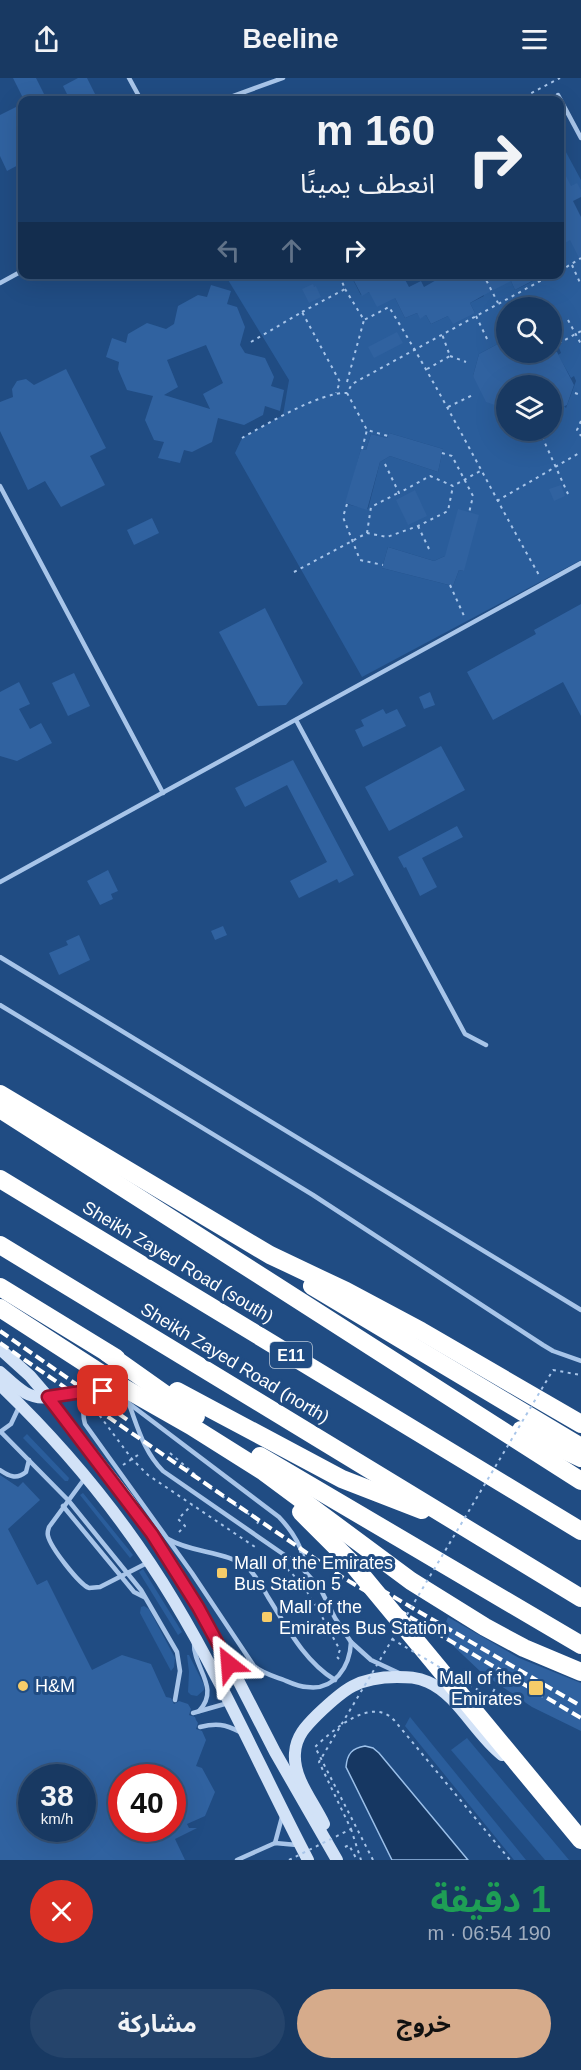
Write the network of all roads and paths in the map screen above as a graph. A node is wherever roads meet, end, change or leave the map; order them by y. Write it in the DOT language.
graph roads {
  1 [pos="129,78"];
  2 [pos="283,78"];
  3 [pos="560,78"];
  4 [pos="139,96"];
  5 [pos="233,96"];
  6 [pos="526,96"];
  7 [pos="564,106"];
  8 [pos="581,138"];
  9 [pos="581,258"];
  10 [pos="572,265"];
  11 [pos="564,269"];
  12 [pos="18,273"];
  13 [pos="341,279"];
  14 [pos="486,279"];
  15 [pos="544,279"];
  16 [pos="0,283"];
  17 [pos="581,285"];
  18 [pos="345,289"];
  19 [pos="509,297"];
  20 [pos="496,299"];
  21 [pos="496,304"];
  22 [pos="302,312"];
  23 [pos="476,316"];
  24 [pos="364,320"];
  25 [pos="568,320"];
  26 [pos="581,331"];
  27 [pos="442,334"];
  28 [pos="576,334"];
  29 [pos="251,342"];
  30 [pos="562,342"];
  31 [pos="489,344"];
  32 [pos="581,344"];
  33 [pos="415,349"];
  34 [pos="450,356"];
  35 [pos="466,362"];
  36 [pos="427,369"];
  37 [pos="340,381"];
  38 [pos="347,382"];
  39 [pos="352,384"];
  40 [pos="336,393"];
  41 [pos="347,393"];
  42 [pos="575,393"];
  43 [pos="475,394"];
  44 [pos="581,395"];
  45 [pos="448,407"];
  46 [pos="581,421"];
  47 [pos="367,430"];
  48 [pos="388,436"];
  49 [pos="581,436"];
  50 [pos="242,438"];
  51 [pos="544,441"];
  52 [pos="362,449"];
  53 [pos="581,452"];
  54 [pos="442,453"];
  55 [pos="385,464"];
  56 [pos="556,467"];
  57 [pos="483,470"];
  58 [pos="464,479"];
  59 [pos="0,486"];
  60 [pos="453,486"];
  61 [pos="399,492"];
  62 [pos="568,494"];
  63 [pos="497,501"];
  64 [pos="347,504"];
  65 [pos="469,513"];
  66 [pos="418,526"];
  67 [pos="367,533"];
  68 [pos="352,541"];
  69 [pos="429,549"];
  70 [pos="581,563"];
  71 [pos="382,565"];
  72 [pos="294,572"];
  73 [pos="544,584"];
  74 [pos="450,585"];
  75 [pos="469,625"];
  76 [pos="296,720"];
  77 [pos="163,793"];
  78 [pos="0,882"];
  79 [pos="0,957"];
  80 [pos="0,1005"];
  81 [pos="486,1045"];
  82 [pos="0,1095"];
  83 [pos="0,1109"];
  84 [pos="0,1124"];
  85 [pos="0,1179"];
  86 [pos="0,1245"];
  87 [pos="270,1255"];
  88 [pos="252,1272"];
  89 [pos="0,1287"];
  90 [pos="0,1308"];
  91 [pos="581,1310"];
  92 [pos="0,1349"];
  93 [pos="107,1353"];
  94 [pos="581,1360"];
  95 [pos="0,1372"];
  96 [pos="581,1376"];
  97 [pos="0,1385"];
  98 [pos="95,1390"];
  99 [pos="48,1397"];
  100 [pos="20,1404"];
  101 [pos="129,1404"];
  102 [pos="94,1411"];
  103 [pos="581,1424"];
  104 [pos="191,1425"];
  105 [pos="0,1432"];
  106 [pos="581,1447"];
  107 [pos="141,1453"];
  108 [pos="171,1453"];
  109 [pos="581,1458"];
  110 [pos="132,1459"];
  111 [pos="29,1460"];
  112 [pos="123,1465"];
  113 [pos="0,1470"];
  114 [pos="86,1477"];
  115 [pos="581,1481"];
  116 [pos="68,1500"];
  117 [pos="192,1505"];
  118 [pos="63,1506"];
  119 [pos="447,1517"];
  120 [pos="581,1531"];
  121 [pos="179,1532"];
  122 [pos="251,1532"];
  123 [pos="166,1538"];
  124 [pos="262,1551"];
  125 [pos="149,1562"];
  126 [pos="286,1568"];
  127 [pos="306,1571"];
  128 [pos="128,1573"];
  129 [pos="121,1576"];
  130 [pos="144,1597"];
  131 [pos="581,1598"];
  132 [pos="195,1637"];
  133 [pos="392,1639"];
  134 [pos="351,1642"];
  135 [pos="581,1645"];
  136 [pos="347,1663"];
  137 [pos="581,1672"];
  138 [pos="413,1677"];
  139 [pos="335,1680"];
  140 [pos="497,1685"];
  141 [pos="247,1699"];
  142 [pos="175,1700"];
  143 [pos="228,1703"];
  144 [pos="200,1711"];
  145 [pos="193,1713"];
  146 [pos="200,1727"];
  147 [pos="244,1734"];
  148 [pos="522,1769"];
  149 [pos="283,1812"];
  150 [pos="351,1829"];
  151 [pos="581,1840"];
  152 [pos="275,1844"];
  153 [pos="349,1845"];
  154 [pos="300,1846"];
  155 [pos="336,1858"];
  156 [pos="237,1860"];
  157 [pos="289,1860"];
  158 [pos="308,1860"];
  159 [pos="359,1860"];
  160 [pos="374,1860"];
  161 [pos="510,1860"];
  1 -- 4 [label="lane"];
  2 -- 5 [label="lane"];
  3 -- 6 [label="path"];
  7 -- 8 [label="lane"];
  9 -- 10 [label="path"];
  10 -- 11 [label="path"];
  10 -- 17 [label="path"];
  12 -- 16 [label="lane"];
  13 -- 18 [label="path"];
  14 -- 20 [label="path"];
  15 -- 19 [label="path"];
  18 -- 22 [label="path"];
  18 -- 24 [label="path"];
  21 -- 23 [label="path"];
  22 -- 29 [label="path"];
  22 -- 37 [label="path"];
  23 -- 27 [label="path"];
  23 -- 31 [label="path"];
  24 -- 33 [label="path"];
  24 -- 38 [label="path"];
  25 -- 28 [label="path"];
  26 -- 28 [label="path"];
  27 -- 33 [label="path"];
  27 -- 34 [label="path"];
  28 -- 30 [label="path"];
  28 -- 32 [label="path"];
  33 -- 36 [label="path"];
  33 -- 39 [label="path"];
  34 -- 35 [label="path"];
  34 -- 36 [label="path"];
  36 -- 45 [label="path"];
  37 -- 38 [label="path"];
  37 -- 40 [label="path"];
  38 -- 39 [label="path"];
  39 -- 41 [label="path"];
  40 -- 41 [label="path"];
  40 -- 50 [label="path"];
  41 -- 47 [label="path"];
  42 -- 44 [label="path"];
  43 -- 45 [label="path"];
  45 -- 57 [label="path"];
  46 -- 49 [label="path"];
  47 -- 48 [label="path"];
  47 -- 52 [label="path"];
  51 -- 56 [label="path"];
  53 -- 56 [label="path"];
  54 -- 58 [label="path"];
  55 -- 61 [label="path"];
  56 -- 62 [label="path"];
  56 -- 63 [label="path"];
  57 -- 58 [label="path"];
  57 -- 63 [label="path"];
  58 -- 60 [label="path"];
  58 -- 65 [label="path"];
  59 -- 77 [label="lane"];
  60 -- 61 [label="path"];
  60 -- 66 [label="path"];
  61 -- 67 [label="path"];
  63 -- 73 [label="path"];
  64 -- 68 [label="path"];
  66 -- 67 [label="path"];
  66 -- 69 [label="path"];
  67 -- 68 [label="path"];
  68 -- 71 [label="path"];
  68 -- 72 [label="path"];
  70 -- 73 [label="lane"];
  73 -- 75 [label="lane"];
  74 -- 75 [label="path"];
  75 -- 76 [label="lane"];
  76 -- 77 [label="lane"];
  76 -- 81 [label="lane"];
  77 -- 78 [label="lane"];
  79 -- 91 [label="lane"];
  80 -- 94 [label="lane"];
  82 -- 87 [label="highway"];
  83 -- 88 [label="highway"];
  84 -- 88 [label="highway"];
  85 -- 120 [label="highway, Sheikh Zayed Road (south) / E11"];
  86 -- 119 [label="highway, Sheikh Zayed Road (north)"];
  87 -- 103 [label="highway"];
  87 -- 106 [label="highway"];
  88 -- 109 [label="highway"];
  88 -- 115 [label="highway"];
  89 -- 93 [label="highway"];
  90 -- 104 [label="highway"];
  92 -- 99 [label="street"];
  93 -- 119 [label="highway"];
  93 -- 135 [label="highway"];
  95 -- 99 [label="street"];
  96 -- 133 [label="path, bridge"];
  97 -- 100 [label="street"];
  98 -- 99 [label="lane"];
  98 -- 101 [label="lane"];
  98 -- 123 [label="lane"];
  99 -- 141 [label="street"];
  100 -- 105 [label="lane"];
  100 -- 114 [label="street"];
  101 -- 122 [label="lane"];
  101 -- 127 [label="lane"];
  102 -- 110 [label="path"];
  104 -- 137 [label="highway"];
  104 -- 148 [label="highway"];
  105 -- 111 [label="lane"];
  107 -- 110 [label="path"];
  108 -- 122 [label="path"];
  110 -- 112 [label="path"];
  110 -- 117 [label="path"];
  111 -- 113 [label="lane"];
  111 -- 116 [label="lane"];
  114 -- 116 [label="lane"];
  114 -- 125 [label="street"];
  116 -- 118 [label="lane"];
  116 -- 128 [label="lane"];
  117 -- 121 [label="path"];
  117 -- 124 [label="path"];
  118 -- 129 [label="lane"];
  118 -- 129 [label="lane"];
  119 -- 131 [label="highway"];
  122 -- 127 [label="lane"];
  123 -- 139 [label="lane"];
  123 -- 139 [label="lane"];
  125 -- 128 [label="lane"];
  125 -- 132 [label="street"];
  126 -- 136 [label="path"];
  127 -- 134 [label="lane"];
  128 -- 129 [label="lane"];
  128 -- 130 [label="lane"];
  129 -- 130 [label="lane"];
  130 -- 142 [label="lane"];
  132 -- 143 [label="street"];
  132 -- 144 [label="lane"];
  133 -- 140 [label="path, bridge"];
  133 -- 150 [label="path, bridge"];
  134 -- 136 [label="lane"];
  134 -- 138 [label="lane"];
  136 -- 139 [label="lane"];
  138 -- 148 [label="street"];
  138 -- 155 [label="street"];
  141 -- 143 [label="street"];
  141 -- 155 [label="street"];
  143 -- 144 [label="lane"];
  143 -- 147 [label="street"];
  144 -- 145 [label="lane"];
  146 -- 147 [label="lane"];
  147 -- 149 [label="street"];
  148 -- 151 [label="highway"];
  149 -- 152 [label="lane"];
  149 -- 154 [label="street"];
  150 -- 157 [label="path, bridge"];
  150 -- 159 [label="path"];
  152 -- 154 [label="lane"];
  152 -- 156 [label="lane"];
  153 -- 159 [label="path"];
  154 -- 158 [label="street"];
  160 -- 161 [label="path"];
}
